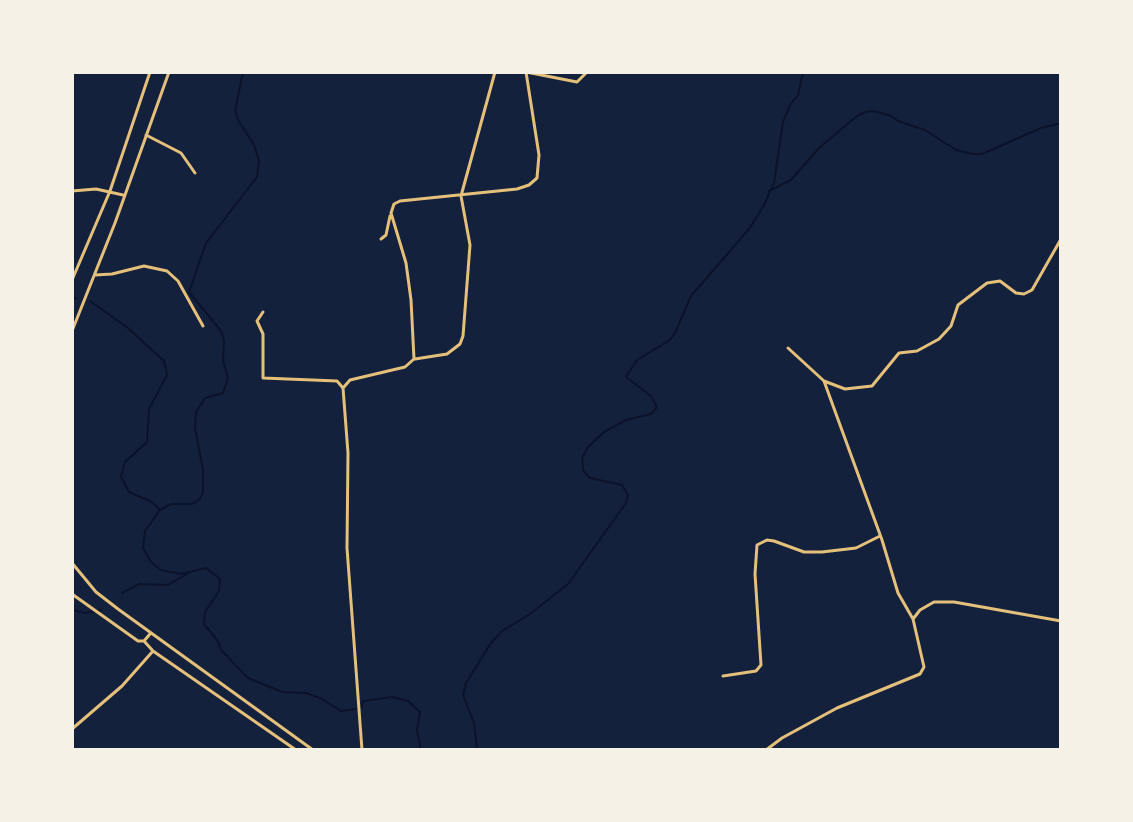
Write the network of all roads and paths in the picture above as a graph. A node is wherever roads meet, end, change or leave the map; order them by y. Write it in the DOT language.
graph roads {
  1 [pos="150,72"];
  2 [pos="169,72"];
  3 [pos="495,72"];
  4 [pos="526,72"];
  5 [pos="587,72"];
  6 [pos="146,135"];
  7 [pos="195,173"];
  8 [pos="72,191"];
  9 [pos="110,191"];
  10 [pos="123,195"];
  11 [pos="461,196"];
  12 [pos="391,213"];
  13 [pos="381,239"];
  14 [pos="1061,239"];
  15 [pos="93,275"];
  16 [pos="72,280"];
  17 [pos="263,312"];
  18 [pos="203,326"];
  19 [pos="72,331"];
  20 [pos="788,348"];
  21 [pos="414,359"];
  22 [pos="824,381"];
  23 [pos="343,388"];
  24 [pos="880,536"];
  25 [pos="72,563"];
  26 [pos="72,594"];
  27 [pos="913,619"];
  28 [pos="1061,621"];
  29 [pos="150,633"];
  30 [pos="144,641"];
  31 [pos="153,651"];
  32 [pos="723,676"];
  33 [pos="72,729"];
  34 [pos="296,750"];
  35 [pos="313,750"];
  36 [pos="362,750"];
  37 [pos="766,750"];
  1 -- 9 [label="street"];
  2 -- 6 [label="street"];
  3 -- 11 [label="street"];
  4 -- 5 [label="street"];
  4 -- 11 [label="street"];
  6 -- 7 [label="street"];
  6 -- 10 [label="street"];
  8 -- 9 [label="street"];
  9 -- 10 [label="street"];
  9 -- 16 [label="street"];
  10 -- 15 [label="street"];
  11 -- 12 [label="street"];
  11 -- 21 [label="street"];
  12 -- 13 [label="street"];
  12 -- 21 [label="street"];
  14 -- 22 [label="street"];
  15 -- 18 [label="street"];
  15 -- 19 [label="street"];
  17 -- 23 [label="street"];
  20 -- 22 [label="street"];
  21 -- 23 [label="street"];
  22 -- 24 [label="street"];
  23 -- 36 [label="street"];
  24 -- 27 [label="street"];
  24 -- 32 [label="street"];
  25 -- 29 [label="street"];
  26 -- 30 [label="street"];
  27 -- 28 [label="street"];
  27 -- 37 [label="street"];
  29 -- 30 [label="street"];
  29 -- 35 [label="street"];
  30 -- 31 [label="street"];
  31 -- 33 [label="street"];
  31 -- 34 [label="street"];
}
